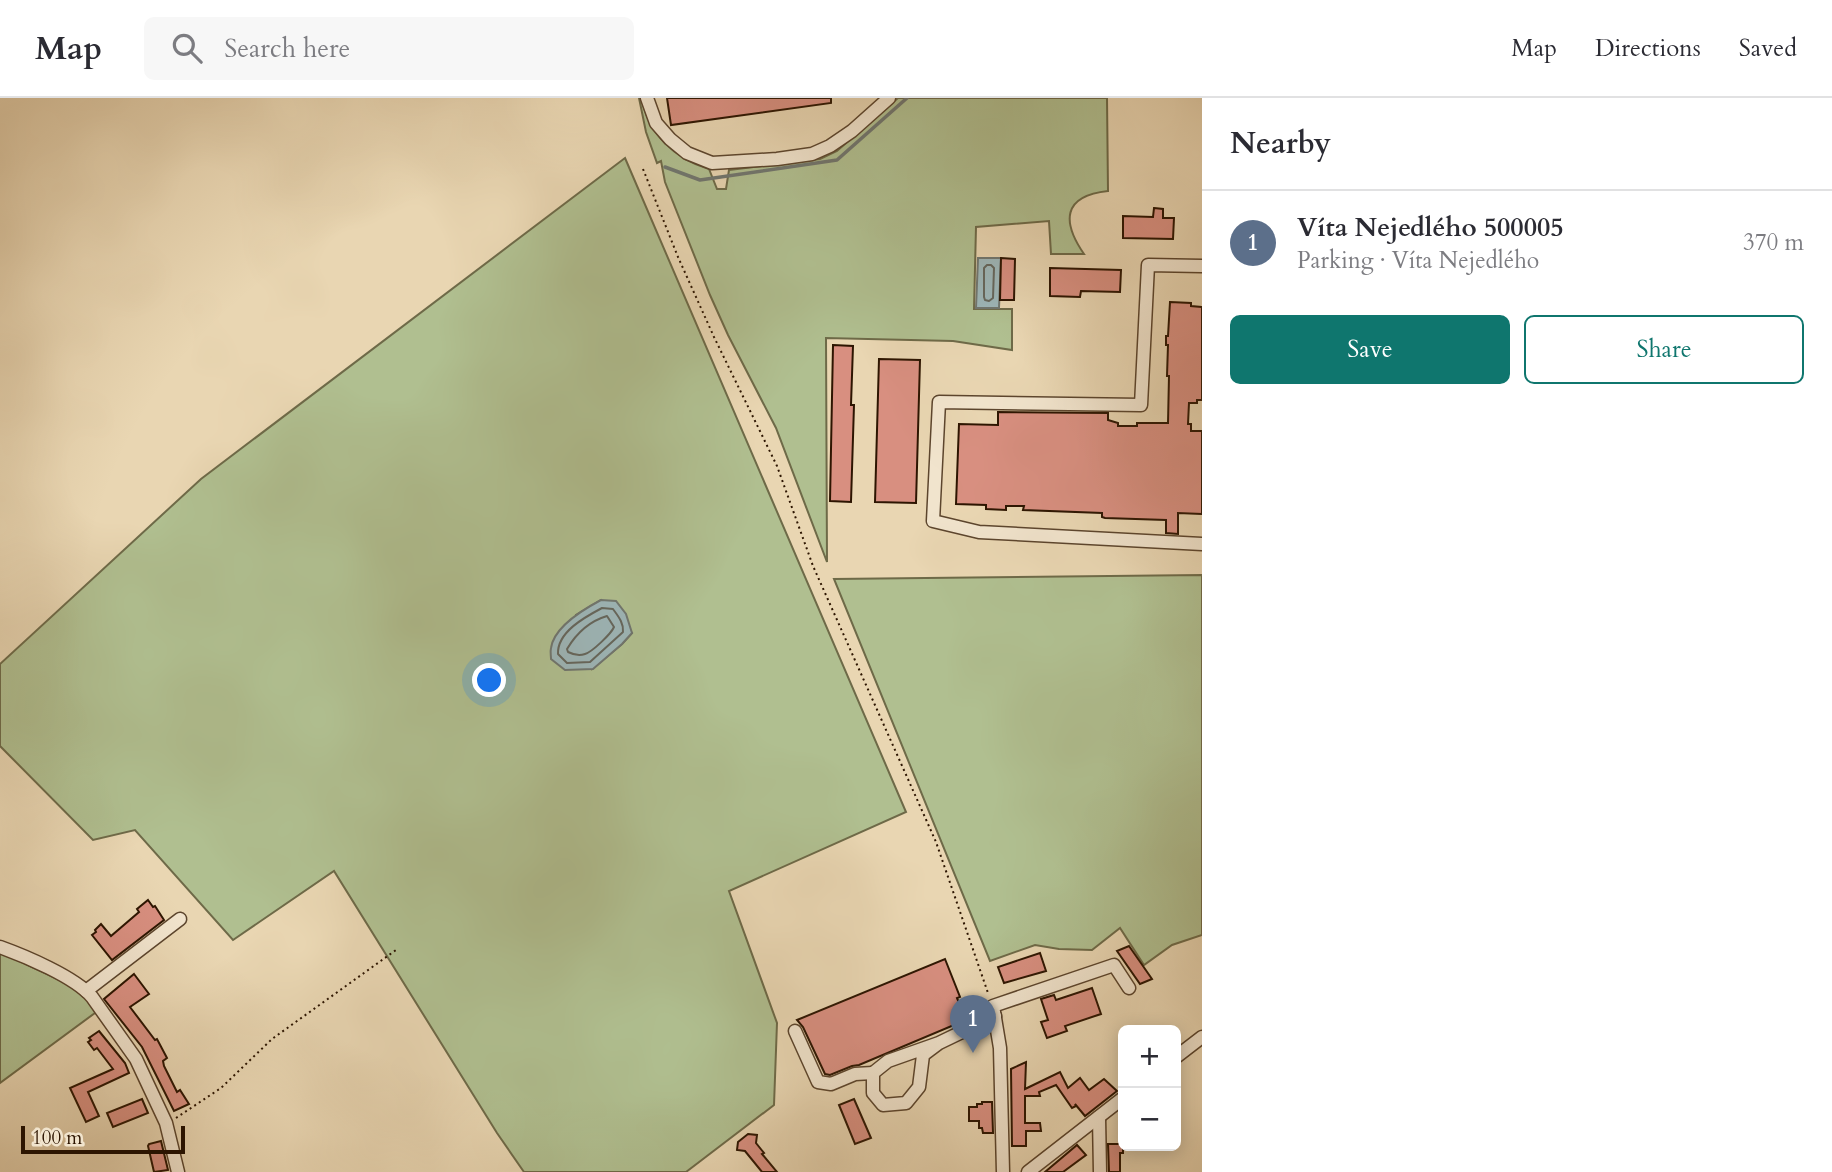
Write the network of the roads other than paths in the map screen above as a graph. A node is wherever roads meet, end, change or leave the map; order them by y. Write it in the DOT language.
graph roads {
  1 [pos="646,98"];
  2 [pos="889,98"];
  3 [pos="1202,266"];
  4 [pos="1202,544"];
  5 [pos="180,919"];
  6 [pos="0,947"];
  7 [pos="1129,988"];
  8 [pos="86,991"];
  9 [pos="994,1011"];
  10 [pos="795,1031"];
  11 [pos="1202,1037"];
  12 [pos="939,1043"];
  13 [pos="1181,1053"];
  14 [pos="873,1073"];
  15 [pos="1118,1102"];
  16 [pos="1099,1117"];
  17 [pos="178,1172"];
  18 [pos="1003,1172"];
  19 [pos="1028,1172"];
  20 [pos="1100,1172"];
  1 -- 2 [label="street"];
  3 -- 4 [label="street"];
  5 -- 8 [label="street"];
  6 -- 8 [label="street"];
  7 -- 9 [label="street"];
  8 -- 17 [label="street"];
  9 -- 12 [label="street"];
  9 -- 18 [label="street"];
  10 -- 14 [label="street"];
  11 -- 13 [label="street"];
  12 -- 14 [label="street"];
  12 -- 14 [label="street"];
  15 -- 16 [label="street"];
  16 -- 19 [label="street"];
  16 -- 20 [label="street"];
}
